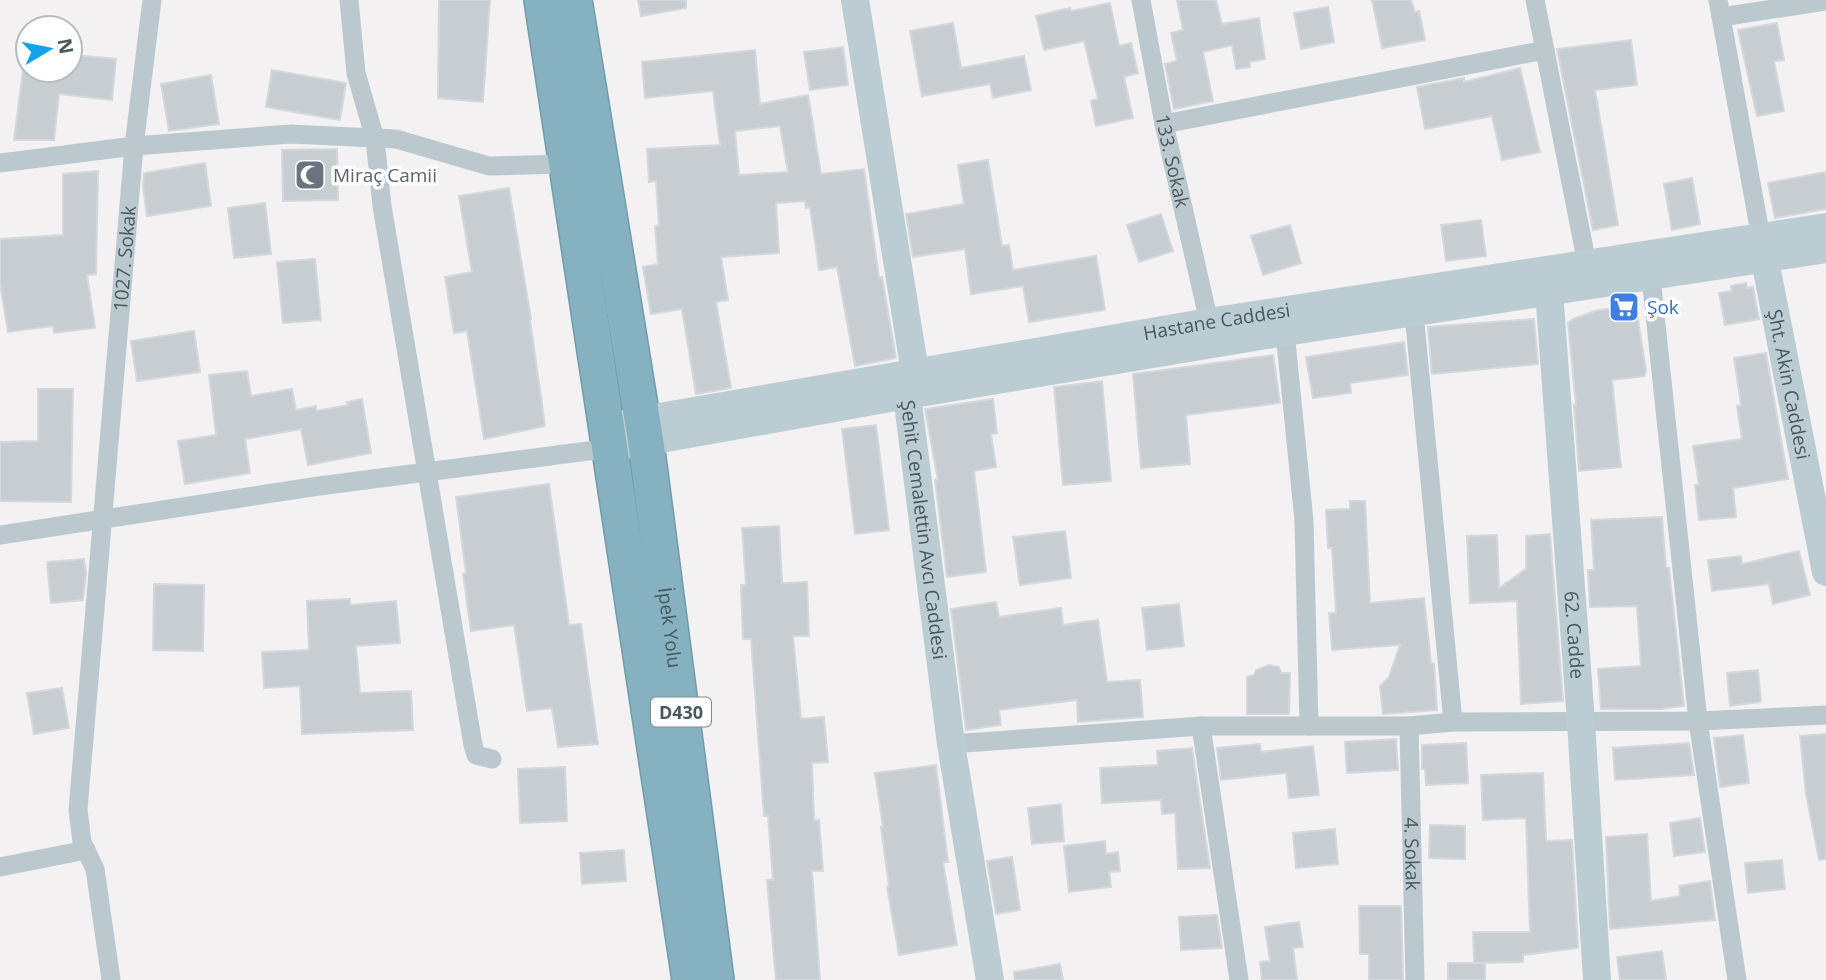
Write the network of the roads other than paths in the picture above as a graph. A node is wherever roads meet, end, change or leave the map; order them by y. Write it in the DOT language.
graph roads {
  1 [pos="152,0"];
  2 [pos="349,0"];
  3 [pos="542,0"];
  4 [pos="574,0"];
  5 [pos="855,0"];
  6 [pos="1141,0"];
  7 [pos="1535,0"];
  8 [pos="1826,1"];
  9 [pos="1720,9"];
  10 [pos="1545,51"];
  11 [pos="1164,124"];
  12 [pos="375,139"];
  13 [pos="134,146"];
  14 [pos="0,163"];
  15 [pos="568,164"];
  16 [pos="1826,228"];
  17 [pos="1763,248"];
  18 [pos="1826,249"];
  19 [pos="1587,264"];
  20 [pos="1651,277"];
  21 [pos="1549,291"];
  22 [pos="1414,313"];
  23 [pos="1209,321"];
  24 [pos="1285,332"];
  25 [pos="911,383"];
  26 [pos="644,431"];
  27 [pos="609,438"];
  28 [pos="426,471"];
  29 [pos="103,518"];
  30 [pos="0,534"];
  31 [pos="1826,572"];
  32 [pos="1826,715"];
  33 [pos="1698,721"];
  34 [pos="1453,722"];
  35 [pos="1581,722"];
  36 [pos="1201,726"];
  37 [pos="1309,726"];
  38 [pos="1409,726"];
  39 [pos="951,744"];
  40 [pos="492,759"];
  41 [pos="86,850"];
  42 [pos="0,867"];
  43 [pos="111,980"];
  44 [pos="690,980"];
  45 [pos="716,980"];
  46 [pos="990,980"];
  47 [pos="1239,980"];
  48 [pos="1415,980"];
  49 [pos="1597,980"];
  50 [pos="1737,980"];
  1 -- 13 [label="street, 1027. Sokak"];
  2 -- 12 [label="street"];
  3 -- 15 [label="highway, D430"];
  4 -- 26 [label="highway, D430"];
  5 -- 25 [label="main road, Şehit Cemalettin Avcı Caddesi"];
  6 -- 11 [label="street, 133. Sokak"];
  7 -- 10 [label="street"];
  8 -- 9 [label="street"];
  9 -- 17 [label="street"];
  10 -- 11 [label="street"];
  10 -- 19 [label="street"];
  11 -- 23 [label="street, 133. Sokak"];
  12 -- 13 [label="street"];
  12 -- 15 [label="street"];
  12 -- 28 [label="street"];
  13 -- 14 [label="street"];
  13 -- 29 [label="street, 1027. Sokak"];
  15 -- 27 [label="highway, D430"];
  16 -- 17 [label="main road, Hastane Caddesi"];
  17 -- 18 [label="main road, Hastane Caddesi"];
  17 -- 19 [label="main road, Hastane Caddesi"];
  17 -- 20 [label="main road, Hastane Caddesi"];
  17 -- 31 [label="main road, Şht. Akin Caddesi"];
  19 -- 23 [label="main road, Hastane Caddesi"];
  20 -- 21 [label="main road, Hastane Caddesi"];
  20 -- 33 [label="street"];
  21 -- 22 [label="main road, Hastane Caddesi"];
  21 -- 35 [label="main road, 62. Cadde"];
  22 -- 24 [label="main road, Hastane Caddesi"];
  22 -- 34 [label="street"];
  23 -- 25 [label="main road, Hastane Caddesi"];
  24 -- 25 [label="main road, Hastane Caddesi"];
  24 -- 37 [label="street"];
  25 -- 26 [label="main road, Hastane Caddesi"];
  25 -- 39 [label="main road, Şehit Cemalettin Avcı Caddesi"];
  26 -- 27 [label="main road, Hastane Caddesi"];
  26 -- 45 [label="highway, İpek Yolu / D430"];
  27 -- 28 [label="street"];
  27 -- 44 [label="highway, D430"];
  28 -- 29 [label="street"];
  28 -- 40 [label="street"];
  29 -- 30 [label="street"];
  29 -- 41 [label="street, 1027. Sokak"];
  32 -- 33 [label="street"];
  33 -- 35 [label="street"];
  33 -- 50 [label="street"];
  34 -- 35 [label="street"];
  34 -- 38 [label="street"];
  35 -- 49 [label="main road, 62. Cadde"];
  36 -- 37 [label="street"];
  36 -- 39 [label="street"];
  36 -- 47 [label="street"];
  37 -- 38 [label="street"];
  38 -- 48 [label="street, 4. Sokak"];
  39 -- 46 [label="main road, Şehit Cemalettin Avcı Caddesi"];
  41 -- 42 [label="street"];
  41 -- 43 [label="street, 1027. Sokak"];
}
